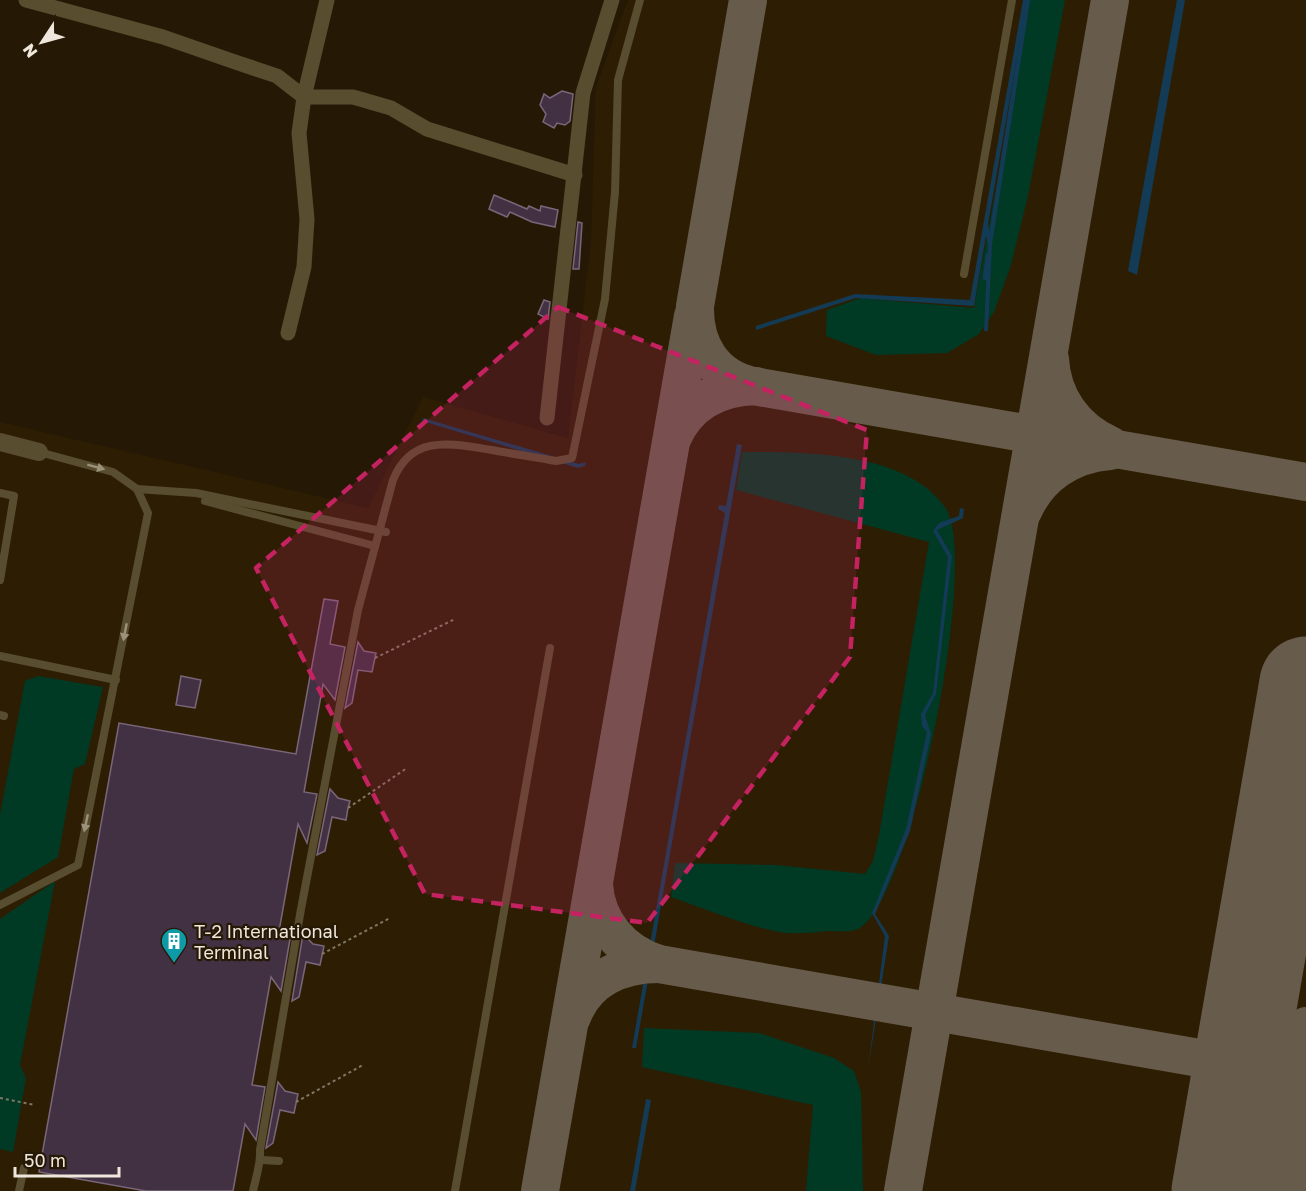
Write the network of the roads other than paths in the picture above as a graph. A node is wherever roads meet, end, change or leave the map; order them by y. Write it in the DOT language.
graph roads {
  1 [pos="26,0"];
  2 [pos="327,0"];
  3 [pos="612,0"];
  4 [pos="640,0"];
  5 [pos="1012,0"];
  6 [pos="304,97"];
  7 [pos="575,175"];
  8 [pos="964,274"];
  9 [pos="288,333"];
  10 [pos="547,418"];
  11 [pos="0,442"];
  12 [pos="39,452"];
  13 [pos="137,489"];
  14 [pos="0,493"];
  15 [pos="205,501"];
  16 [pos="382,531"];
  17 [pos="375,546"];
  18 [pos="0,580"];
  19 [pos="550,648"];
  20 [pos="0,656"];
  21 [pos="116,680"];
  22 [pos="0,906"];
  23 [pos="262,1160"];
  24 [pos="279,1161"];
  25 [pos="24,1168"];
  26 [pos="19,1191"];
  27 [pos="253,1191"];
  28 [pos="455,1191"];
  1 -- 6 [label="street"];
  2 -- 6 [label="street"];
  3 -- 7 [label="street"];
  4 -- 16 [label="lane"];
  5 -- 8 [label="lane"];
  6 -- 7 [label="street"];
  6 -- 9 [label="street"];
  7 -- 10 [label="street"];
  11 -- 12 [label="street"];
  12 -- 13 [label="lane, one-way"];
  13 -- 16 [label="lane"];
  13 -- 21 [label="lane, one-way"];
  14 -- 18 [label="lane"];
  15 -- 17 [label="lane"];
  16 -- 23 [label="lane"];
  19 -- 28 [label="lane"];
  20 -- 21 [label="lane"];
  21 -- 22 [label="lane, one-way"];
  23 -- 24 [label="lane"];
  23 -- 27 [label="lane"];
  25 -- 26 [label="lane"];
}
